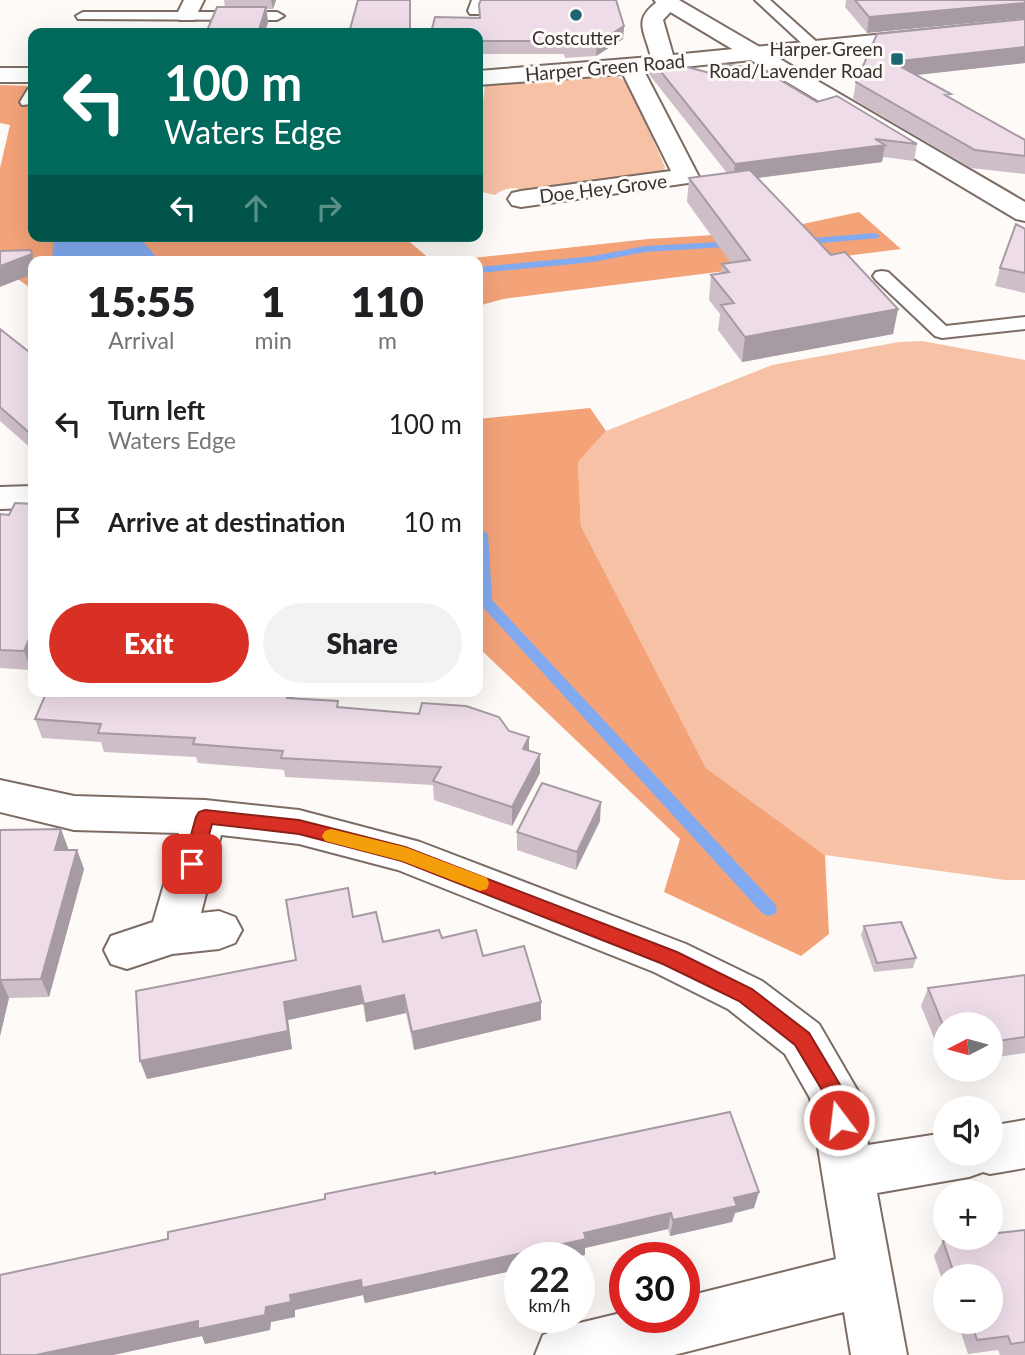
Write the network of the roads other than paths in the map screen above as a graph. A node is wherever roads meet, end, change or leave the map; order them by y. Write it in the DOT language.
graph roads {
  1 [pos="762,0"];
  2 [pos="667,1"];
  3 [pos="83,16"];
  4 [pos="186,16"];
  5 [pos="277,16"];
  6 [pos="1025,26"];
  7 [pos="814,47"];
  8 [pos="758,53"];
  9 [pos="663,61"];
  10 [pos="630,66"];
  11 [pos="0,75"];
  12 [pos="28,75"];
  13 [pos="483,78"];
  14 [pos="521,199"];
  15 [pos="1025,213"];
  16 [pos="882,276"];
  17 [pos="1025,323"];
  18 [pos="28,496"];
  19 [pos="0,498"];
  20 [pos="0,796"];
  21 [pos="205,817"];
  22 [pos="219,930"];
  23 [pos="172,935"];
  24 [pos="127,950"];
  25 [pos="1025,1144"];
  26 [pos="1003,1148"];
  27 [pos="933,1159"];
  28 [pos="848,1173"];
  29 [pos="866,1279"];
  30 [pos="563,1355"];
  31 [pos="879,1355"];
  1 -- 7 [label="lane"];
  2 -- 8 [label="street"];
  2 -- 9 [label="street"];
  3 -- 4 [label="lane"];
  4 -- 5 [label="lane"];
  6 -- 7 [label="street, Harper Green Road"];
  7 -- 8 [label="street, Harper Green Road"];
  8 -- 9 [label="street, Harper Green Road"];
  8 -- 15 [label="street"];
  9 -- 10 [label="street, Harper Green Road"];
  10 -- 13 [label="street, Harper Green Road"];
  10 -- 14 [label="street, Doe Hey Grove"];
  11 -- 12 [label="street"];
  16 -- 17 [label="lane"];
  18 -- 19 [label="street"];
  20 -- 21 [label="street"];
  21 -- 23 [label="street"];
  21 -- 28 [label="street"];
  22 -- 23 [label="street"];
  23 -- 24 [label="street"];
  25 -- 26 [label="street"];
  27 -- 28 [label="street"];
  28 -- 29 [label="street"];
  29 -- 30 [label="street"];
  29 -- 31 [label="street"];
}
